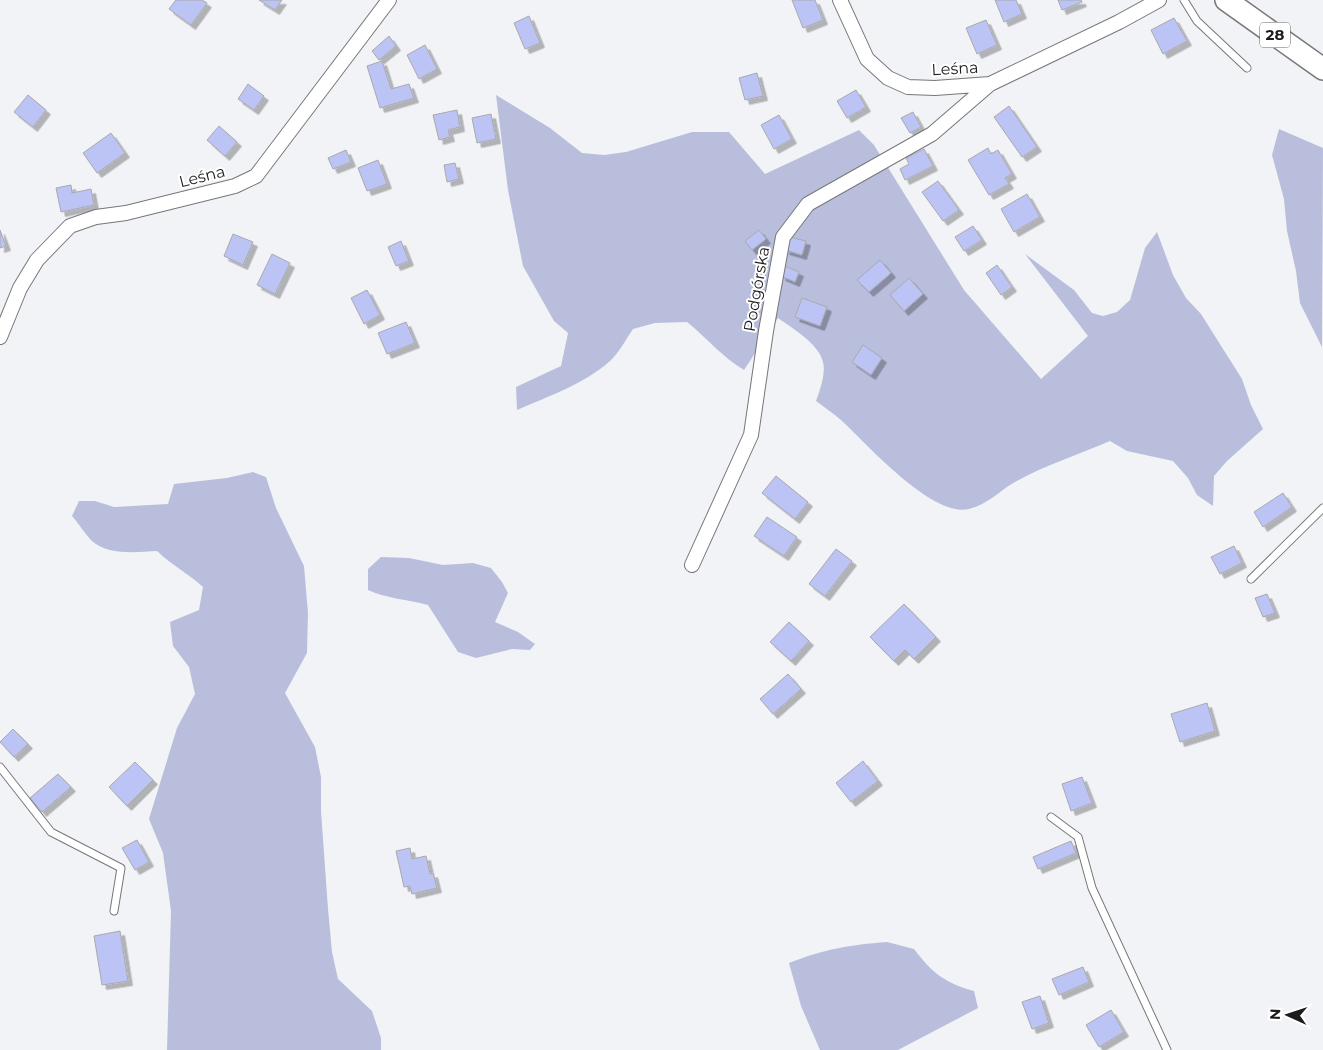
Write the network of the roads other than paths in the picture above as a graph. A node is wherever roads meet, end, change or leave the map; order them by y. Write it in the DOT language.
graph roads {
  1 [pos="388,0"];
  2 [pos="840,0"];
  3 [pos="1159,0"];
  4 [pos="1184,0"];
  5 [pos="1226,0"];
  6 [pos="1247,68"];
  7 [pos="1323,69"];
  8 [pos="990,84"];
  9 [pos="0,337"];
  10 [pos="1323,508"];
  11 [pos="692,564"];
  12 [pos="1251,579"];
  13 [pos="0,767"];
  14 [pos="1051,817"];
  15 [pos="114,911"];
  16 [pos="1167,1050"];
  1 -- 9 [label="street, Leśna"];
  2 -- 8 [label="street, Leśna"];
  3 -- 8 [label="street, Leśna"];
  4 -- 6 [label="lane"];
  5 -- 7 [label="main road, 28"];
  8 -- 11 [label="street, Podgórska"];
  10 -- 12 [label="lane"];
  13 -- 15 [label="lane"];
  14 -- 16 [label="lane"];
}
